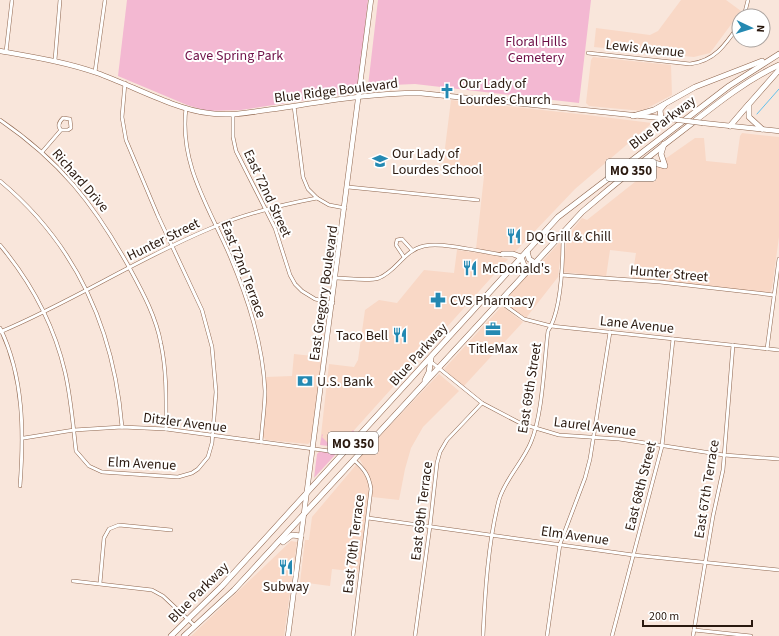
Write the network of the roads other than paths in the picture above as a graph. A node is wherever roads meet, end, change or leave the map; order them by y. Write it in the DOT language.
graph roads {
  1 [pos="12,0"];
  2 [pos="60,0"];
  3 [pos="105,0"];
  4 [pos="371,0"];
  5 [pos="731,37"];
  6 [pos="0,51"];
  7 [pos="6,52"];
  8 [pos="588,53"];
  9 [pos="779,53"];
  10 [pos="55,60"];
  11 [pos="779,65"];
  12 [pos="779,70"];
  13 [pos="95,72"];
  14 [pos="124,83"];
  15 [pos="359,96"];
  16 [pos="666,103"];
  17 [pos="749,104"];
  18 [pos="294,106"];
  19 [pos="186,108"];
  20 [pos="233,114"];
  21 [pos="633,116"];
  22 [pos="661,118"];
  23 [pos="0,120"];
  24 [pos="730,126"];
  25 [pos="762,129"];
  26 [pos="61,130"];
  27 [pos="779,131"];
  28 [pos="664,144"];
  29 [pos="42,152"];
  30 [pos="638,165"];
  31 [pos="0,181"];
  32 [pos="348,187"];
  33 [pos="317,198"];
  34 [pos="478,200"];
  35 [pos="345,208"];
  36 [pos="265,210"];
  37 [pos="216,226"];
  38 [pos="563,233"];
  39 [pos="0,245"];
  40 [pos="173,246"];
  41 [pos="412,250"];
  42 [pos="527,251"];
  43 [pos="503,255"];
  44 [pos="404,257"];
  45 [pos="521,258"];
  46 [pos="779,259"];
  47 [pos="535,263"];
  48 [pos="515,264"];
  49 [pos="129,267"];
  50 [pos="778,273"];
  51 [pos="561,275"];
  52 [pos="336,278"];
  53 [pos="521,278"];
  54 [pos="87,290"];
  55 [pos="774,295"];
  56 [pos="499,301"];
  57 [pos="333,303"];
  58 [pos="44,313"];
  59 [pos="551,326"];
  60 [pos="1,330"];
  61 [pos="610,332"];
  62 [pos="673,339"];
  63 [pos="733,345"];
  64 [pos="767,349"];
  65 [pos="779,350"];
  66 [pos="430,360"];
  67 [pos="438,368"];
  68 [pos="423,385"];
  69 [pos="482,404"];
  70 [pos="122,427"];
  71 [pos="535,428"];
  72 [pos="166,429"];
  73 [pos="74,430"];
  74 [pos="211,436"];
  75 [pos="24,438"];
  76 [pos="593,438"];
  77 [pos="261,442"];
  78 [pos="662,446"];
  79 [pos="314,449"];
  80 [pos="344,453"];
  81 [pos="724,455"];
  82 [pos="779,459"];
  83 [pos="354,460"];
  84 [pos="20,486"];
  85 [pos="307,493"];
  86 [pos="304,514"];
  87 [pos="368,518"];
  88 [pos="430,526"];
  89 [pos="171,530"];
  90 [pos="493,535"];
  91 [pos="302,536"];
  92 [pos="560,544"];
  93 [pos="634,555"];
  94 [pos="264,558"];
  95 [pos="706,562"];
  96 [pos="779,570"];
  97 [pos="73,581"];
  98 [pos="100,583"];
  99 [pos="189,620"];
  100 [pos="196,626"];
  101 [pos="694,630"];
  102 [pos="171,636"];
  103 [pos="184,636"];
  104 [pos="288,636"];
  105 [pos="353,636"];
  106 [pos="415,636"];
  107 [pos="483,636"];
  108 [pos="547,636"];
  109 [pos="612,636"];
  110 [pos="693,636"];
  111 [pos="751,636"];
  1 -- 7 [label="street"];
  2 -- 10 [label="street"];
  3 -- 13 [label="street"];
  4 -- 15 [label="main road, East Gregory Boulevard"];
  5 -- 8 [label="street, Lewis Avenue"];
  6 -- 7 [label="main road, Blue Ridge Boulevard"];
  7 -- 10 [label="main road, Blue Ridge Boulevard"];
  9 -- 16 [label="highway"];
  9 -- 42 [label="highway, Blue Parkway / MO 350"];
  10 -- 13 [label="main road, Blue Ridge Boulevard"];
  11 -- 28 [label="highway, Blue Parkway / MO 350"];
  12 -- 17 [label="highway"];
  13 -- 14 [label="main road, Blue Ridge Boulevard"];
  14 -- 19 [label="main road, Blue Ridge Boulevard"];
  14 -- 40 [label="street, Elm Avenue"];
  15 -- 18 [label="main road, Blue Ridge Boulevard"];
  15 -- 21 [label="main road, Blue Ridge Boulevard"];
  15 -- 32 [label="main road, East Gregory Boulevard"];
  16 -- 21 [label="highway"];
  16 -- 22 [label="highway"];
  17 -- 24 [label="highway"];
  17 -- 25 [label="highway"];
  18 -- 20 [label="main road, Blue Ridge Boulevard"];
  18 -- 33 [label="street"];
  19 -- 20 [label="main road, Blue Ridge Boulevard"];
  19 -- 37 [label="street, East 72nd Terrace"];
  20 -- 36 [label="street, East 72nd Street"];
  21 -- 22 [label="main road, Blue Ridge Boulevard"];
  22 -- 24 [label="main road, Blue Ridge Boulevard, bridge"];
  23 -- 29 [label="street, Richard Drive"];
  24 -- 25 [label="main road, Blue Ridge Boulevard"];
  25 -- 27 [label="main road, Blue Ridge Boulevard"];
  26 -- 26 [label="street"];
  26 -- 29 [label="street"];
  28 -- 30 [label="highway, Blue Parkway / MO 350"];
  28 -- 30 [label="highway"];
  29 -- 49 [label="street, Richard Drive"];
  30 -- 38 [label="highway, Blue Parkway / MO 350"];
  31 -- 54 [label="street"];
  32 -- 34 [label="street"];
  32 -- 35 [label="main road, East Gregory Boulevard"];
  33 -- 35 [label="street"];
  33 -- 36 [label="street, Hunter Street"];
  35 -- 52 [label="main road, East Gregory Boulevard"];
  36 -- 37 [label="street, Hunter Street"];
  36 -- 57 [label="street, East 72nd Street"];
  37 -- 40 [label="street, Hunter Street"];
  37 -- 77 [label="street, East 72nd Terrace"];
  38 -- 47 [label="highway, Blue Parkway / MO 350"];
  38 -- 51 [label="street, East 69th Street"];
  39 -- 58 [label="street, Elm Avenue"];
  40 -- 49 [label="street, Hunter Street"];
  40 -- 74 [label="street, Elm Avenue"];
  41 -- 43 [label="street"];
  41 -- 44 [label="street"];
  41 -- 44 [label="street"];
  42 -- 45 [label="highway, Blue Parkway / MO 350"];
  42 -- 47 [label="highway"];
  43 -- 45 [label="highway"];
  43 -- 48 [label="highway"];
  44 -- 52 [label="street"];
  45 -- 48 [label="highway, Blue Parkway / MO 350"];
  45 -- 53 [label="highway"];
  46 -- 50 [label="street"];
  47 -- 53 [label="highway, Blue Parkway / MO 350"];
  48 -- 66 [label="highway, Blue Parkway / MO 350"];
  49 -- 54 [label="street, Hunter Street"];
  49 -- 72 [label="street, Richard Drive"];
  50 -- 55 [label="street"];
  51 -- 55 [label="street, Hunter Street"];
  51 -- 59 [label="street, East 69th Street"];
  52 -- 57 [label="main road, East Gregory Boulevard"];
  53 -- 56 [label="highway, Blue Parkway / MO 350"];
  54 -- 58 [label="street, Hunter Street"];
  54 -- 70 [label="street"];
  55 -- 64 [label="street"];
  56 -- 59 [label="street, Lane Avenue"];
  56 -- 67 [label="highway, Blue Parkway / MO 350"];
  57 -- 79 [label="main road, East Gregory Boulevard"];
  58 -- 60 [label="street, Hunter Street"];
  58 -- 73 [label="street, Elm Avenue"];
  59 -- 61 [label="street, Lane Avenue"];
  59 -- 71 [label="street, East 69th Street"];
  60 -- 75 [label="street"];
  61 -- 62 [label="street, Lane Avenue"];
  61 -- 76 [label="street"];
  62 -- 63 [label="street, Lane Avenue"];
  62 -- 78 [label="street, East 68th Street"];
  63 -- 64 [label="street, Lane Avenue"];
  63 -- 81 [label="street, East 67th Terrace"];
  64 -- 65 [label="street, Lane Avenue"];
  66 -- 67 [label="street, Laurel Avenue"];
  66 -- 68 [label="highway"];
  66 -- 80 [label="highway, Blue Parkway / MO 350"];
  67 -- 68 [label="highway, Blue Parkway / MO 350"];
  67 -- 69 [label="street, Laurel Avenue"];
  68 -- 83 [label="highway, Blue Parkway / MO 350"];
  69 -- 71 [label="street, Laurel Avenue"];
  69 -- 88 [label="street, East 69th Terrace"];
  70 -- 72 [label="street, Ditzler Avenue"];
  70 -- 73 [label="street, Ditzler Avenue"];
  71 -- 76 [label="street, Laurel Avenue"];
  71 -- 90 [label="street, East 69th Street"];
  72 -- 74 [label="street, Ditzler Avenue"];
  73 -- 74 [label="street, Elm Avenue"];
  73 -- 75 [label="street, Ditzler Avenue"];
  74 -- 77 [label="street, Ditzler Avenue"];
  75 -- 84 [label="street"];
  76 -- 78 [label="street, Laurel Avenue"];
  76 -- 92 [label="street"];
  77 -- 79 [label="street, Ditzler Avenue"];
  78 -- 81 [label="street, Laurel Avenue"];
  78 -- 93 [label="street, East 68th Street"];
  79 -- 80 [label="street, Ditzler Avenue"];
  79 -- 85 [label="main road, East Gregory Boulevard"];
  80 -- 85 [label="highway, Blue Parkway / MO 350"];
  81 -- 82 [label="street, Laurel Avenue"];
  81 -- 95 [label="street, East 67th Terrace"];
  83 -- 86 [label="highway, Blue Parkway / MO 350"];
  83 -- 87 [label="street, East 70th Terrace"];
  85 -- 86 [label="main road, East Gregory Boulevard"];
  85 -- 99 [label="highway, Blue Parkway / MO 350"];
  86 -- 91 [label="main road, East Gregory Boulevard"];
  86 -- 94 [label="highway, Blue Parkway / MO 350"];
  87 -- 88 [label="street, Elm Avenue"];
  87 -- 105 [label="street, East 70th Terrace"];
  88 -- 90 [label="street, Elm Avenue"];
  88 -- 106 [label="street, East 69th Terrace"];
  89 -- 98 [label="street"];
  90 -- 92 [label="street, Elm Avenue"];
  90 -- 107 [label="street, East 69th Street"];
  91 -- 94 [label="highway"];
  91 -- 104 [label="main road, East Gregory Boulevard"];
  92 -- 93 [label="street, Elm Avenue"];
  92 -- 108 [label="street"];
  93 -- 95 [label="street, Elm Avenue"];
  93 -- 109 [label="street, East 68th Street"];
  94 -- 100 [label="highway, Blue Parkway / MO 350"];
  95 -- 96 [label="street, Elm Avenue"];
  95 -- 101 [label="street, East 67th Terrace"];
  97 -- 98 [label="street"];
  98 -- 99 [label="street"];
  99 -- 100 [label="street"];
  99 -- 102 [label="highway, Blue Parkway / MO 350"];
  100 -- 103 [label="highway, Blue Parkway / MO 350"];
  101 -- 110 [label="street, East 67th Terrace"];
  101 -- 111 [label="street"];
}
